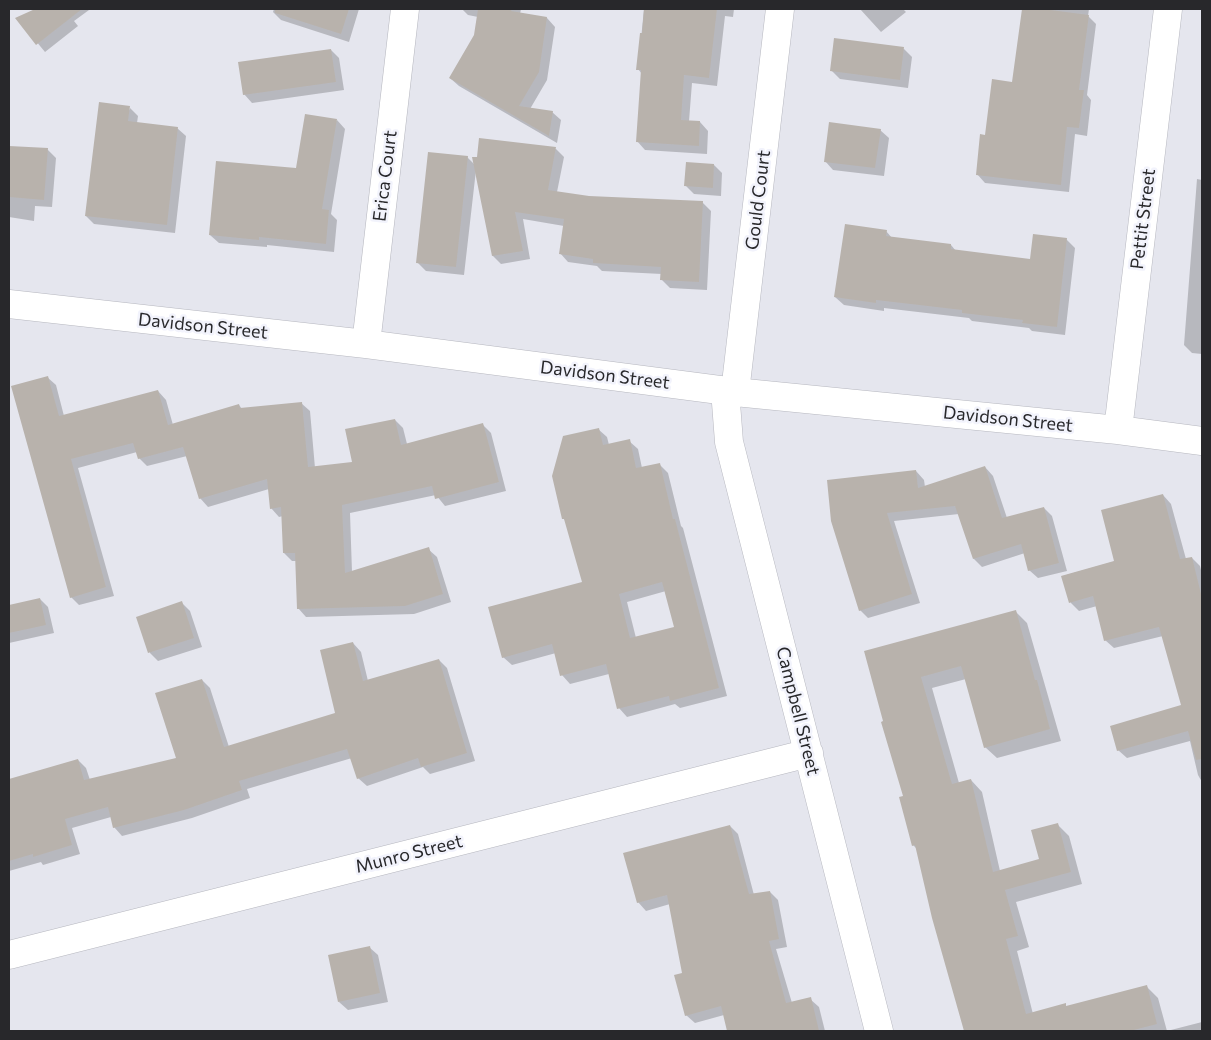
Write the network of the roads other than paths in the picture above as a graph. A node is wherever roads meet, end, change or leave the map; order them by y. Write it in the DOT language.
graph roads {
  1 [pos="405,9"];
  2 [pos="780,9"];
  3 [pos="1168,9"];
  4 [pos="9,304"];
  5 [pos="366,344"];
  6 [pos="730,391"];
  7 [pos="1118,430"];
  8 [pos="1202,441"];
  9 [pos="809,753"];
  10 [pos="9,955"];
  11 [pos="878,1031"];
  1 -- 5 [label="street, Erica Court"];
  2 -- 6 [label="street, Gould Court"];
  3 -- 7 [label="street, Pettit Street"];
  4 -- 5 [label="street, Davidson Street"];
  5 -- 6 [label="street, Davidson Street"];
  6 -- 7 [label="street, Davidson Street"];
  6 -- 9 [label="street, Campbell Street"];
  7 -- 8 [label="street, Davidson Street"];
  9 -- 10 [label="street, Munro Street"];
  9 -- 11 [label="street, Campbell Street"];
}
